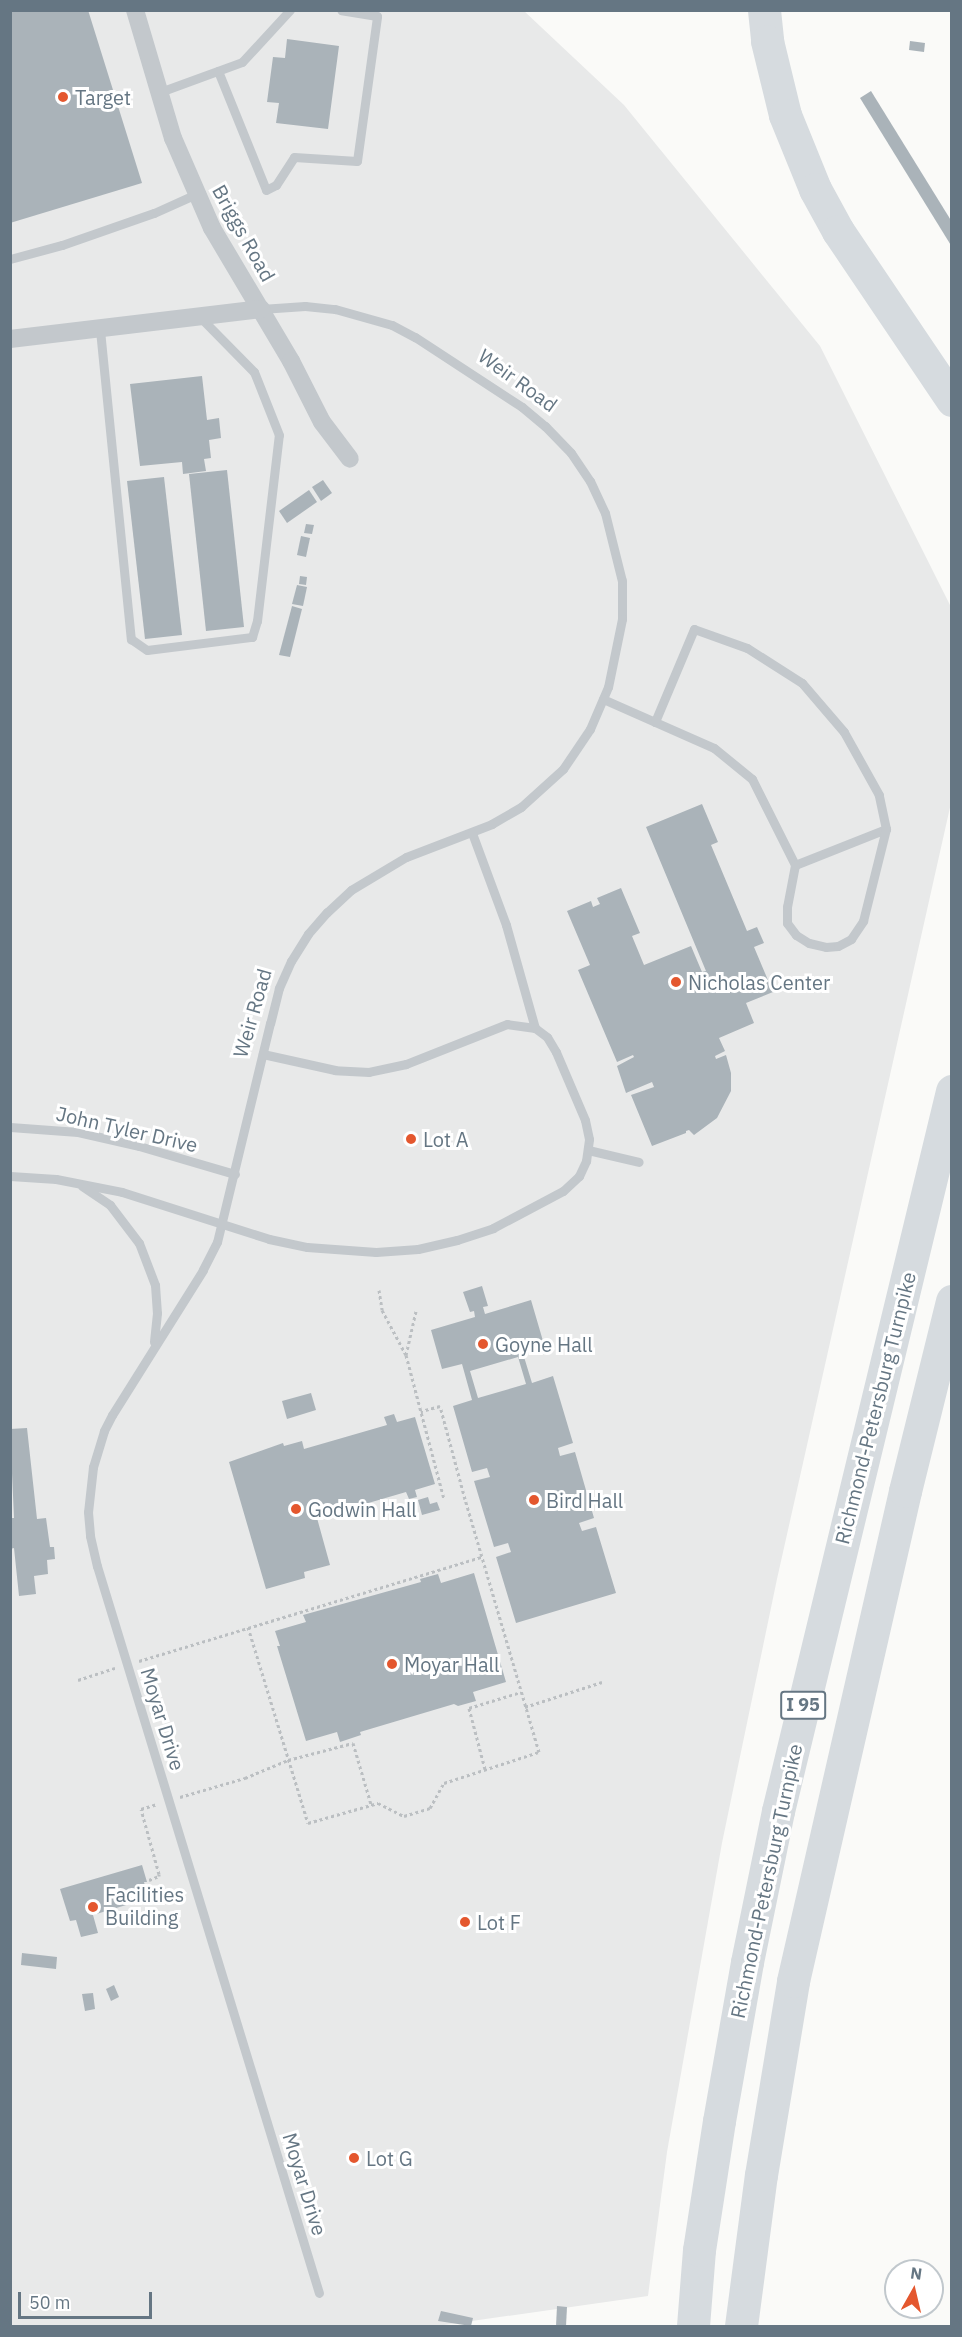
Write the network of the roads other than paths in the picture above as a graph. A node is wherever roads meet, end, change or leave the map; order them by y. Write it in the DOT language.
graph roads {
  1 [pos="135,10"];
  2 [pos="290,10"];
  3 [pos="341,10"];
  4 [pos="764,10"];
  5 [pos="218,71"];
  6 [pos="160,92"];
  7 [pos="196,194"];
  8 [pos="10,259"];
  9 [pos="261,309"];
  10 [pos="200,317"];
  11 [pos="100,330"];
  12 [pos="10,339"];
  13 [pos="951,400"];
  14 [pos="350,459"];
  15 [pos="603,699"];
  16 [pos="655,722"];
  17 [pos="886,829"];
  18 [pos="472,833"];
  19 [pos="795,865"];
  20 [pos="536,1028"];
  21 [pos="263,1054"];
  22 [pos="951,1091"];
  23 [pos="10,1126"];
  24 [pos="588,1150"];
  25 [pos="639,1161"];
  26 [pos="235,1174"];
  27 [pos="10,1176"];
  28 [pos="77,1183"];
  29 [pos="222,1225"];
  30 [pos="951,1301"];
  31 [pos="154,1345"];
  32 [pos="319,2293"];
  33 [pos="693,2326"];
  34 [pos="741,2326"];
  1 -- 6 [label="street, Briggs Road"];
  2 -- 5 [label="lane"];
  3 -- 5 [label="lane"];
  4 -- 13 [label="highway"];
  5 -- 6 [label="lane"];
  6 -- 7 [label="street, Briggs Road"];
  7 -- 8 [label="lane"];
  7 -- 9 [label="street, Briggs Road"];
  9 -- 10 [label="street, Weir Road"];
  9 -- 14 [label="street, Briggs Road"];
  9 -- 15 [label="lane, Weir Road"];
  10 -- 11 [label="street, Weir Road"];
  10 -- 11 [label="lane"];
  11 -- 12 [label="street, Weir Road"];
  15 -- 16 [label="lane"];
  15 -- 18 [label="lane, Weir Road"];
  16 -- 17 [label="lane"];
  16 -- 19 [label="lane"];
  17 -- 19 [label="lane"];
  17 -- 19 [label="lane"];
  18 -- 20 [label="lane"];
  18 -- 21 [label="lane, Weir Road"];
  20 -- 21 [label="lane"];
  20 -- 24 [label="lane"];
  21 -- 26 [label="lane, Weir Road"];
  22 -- 33 [label="highway, Richmond-Petersburg Turnpike / I 95"];
  23 -- 26 [label="lane, John Tyler Drive"];
  24 -- 25 [label="lane"];
  24 -- 29 [label="lane"];
  26 -- 29 [label="lane, Moyar Drive"];
  27 -- 28 [label="lane"];
  28 -- 29 [label="lane"];
  28 -- 31 [label="lane"];
  29 -- 31 [label="lane, Moyar Drive"];
  30 -- 34 [label="highway, I 95"];
  31 -- 32 [label="lane, Moyar Drive"];
}
